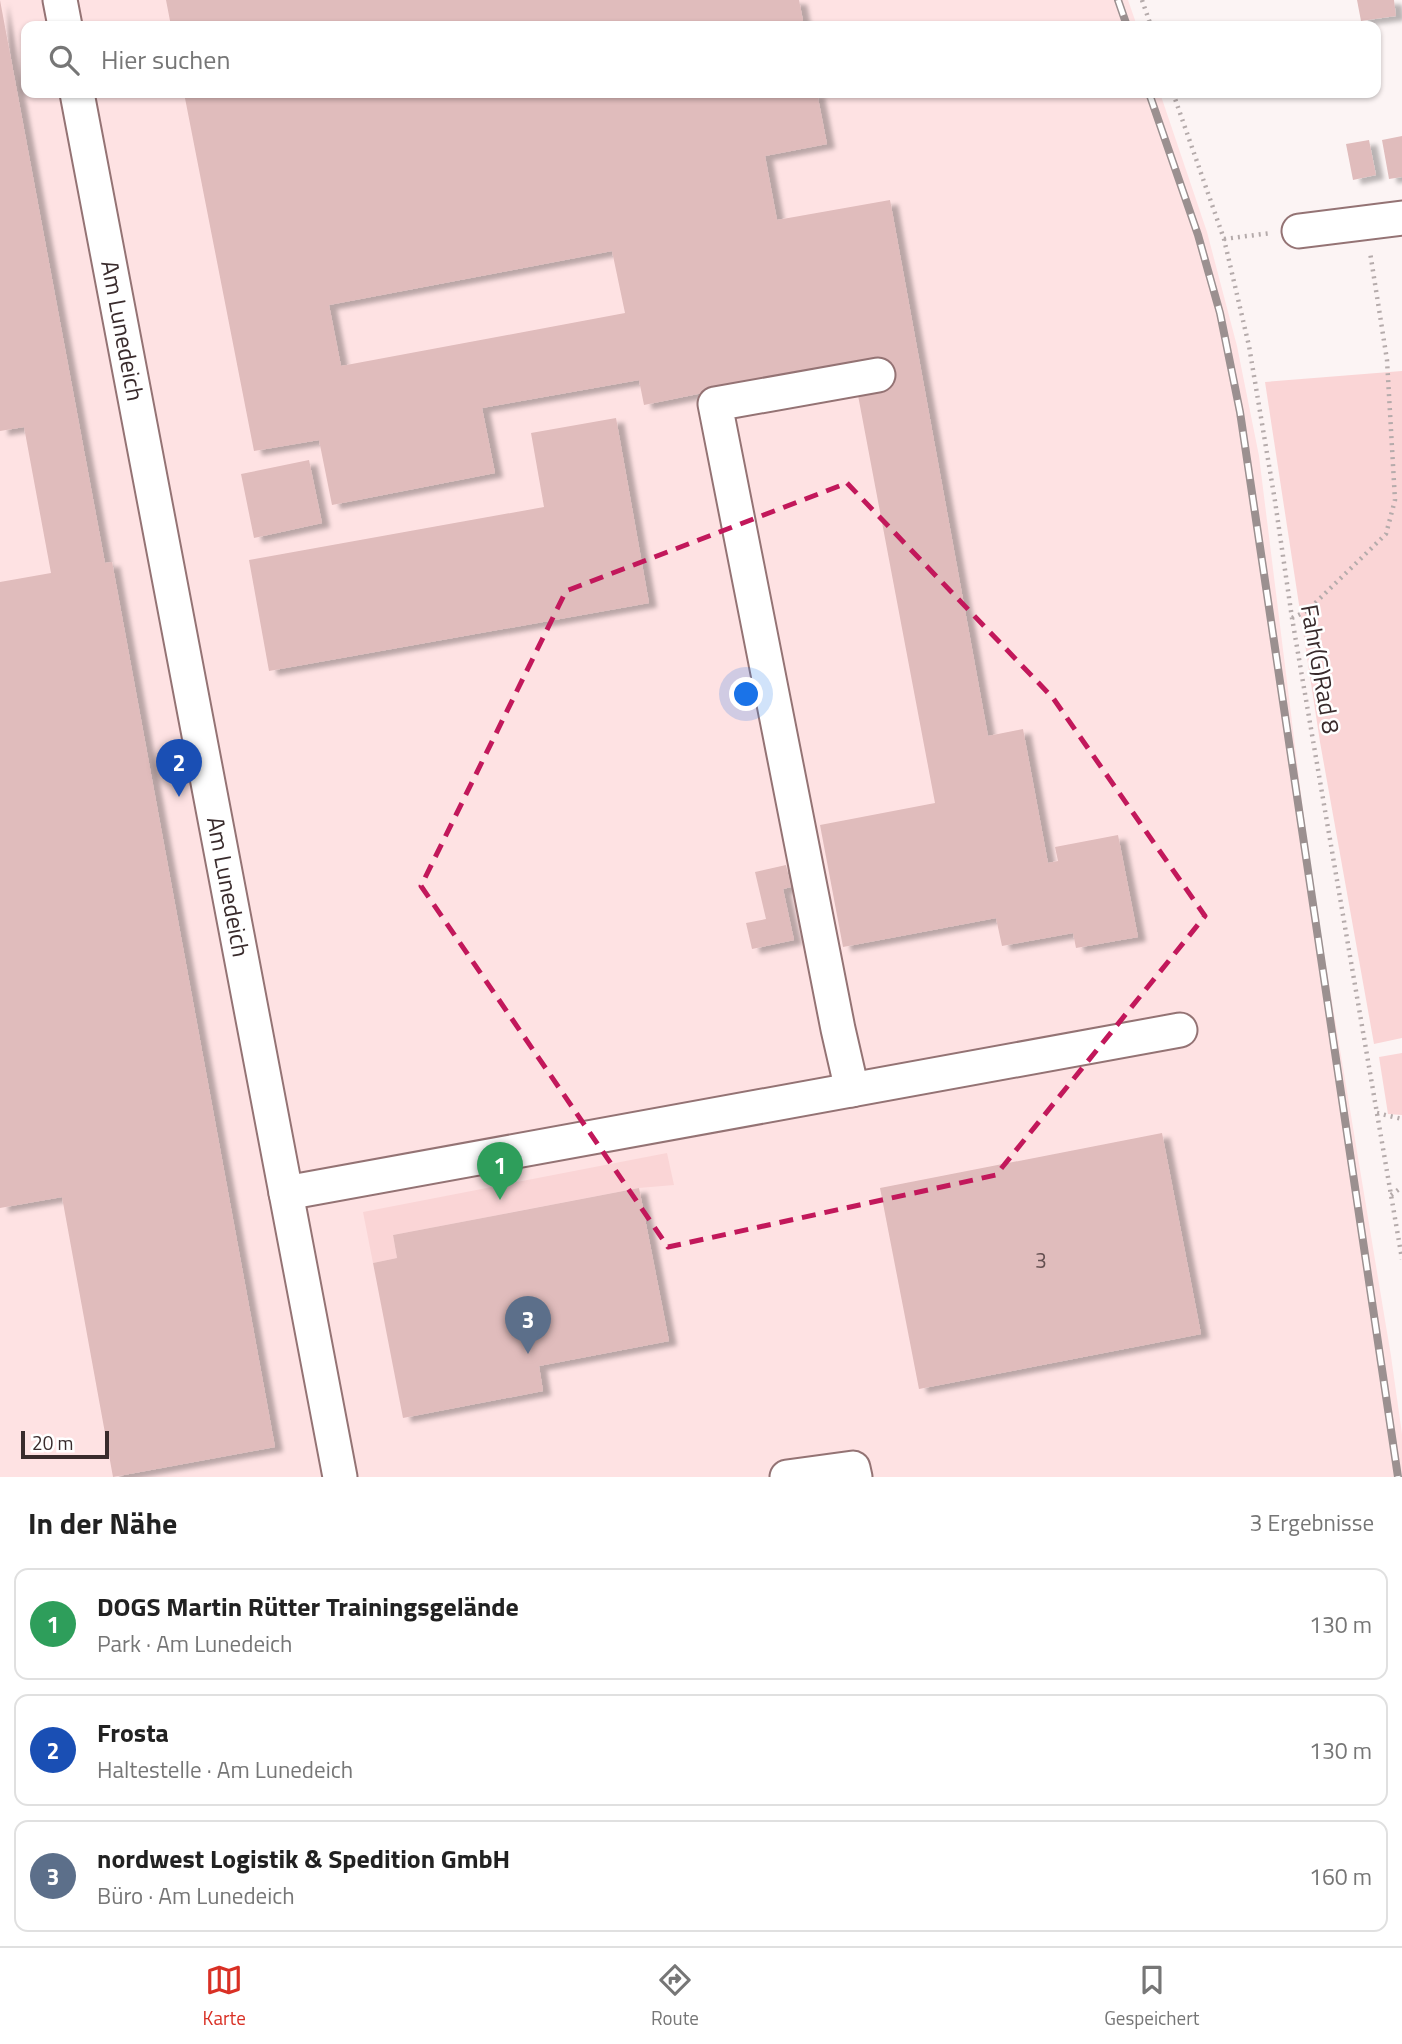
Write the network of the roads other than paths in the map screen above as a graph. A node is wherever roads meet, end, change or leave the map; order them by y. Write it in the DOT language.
graph roads {
  1 [pos="60,0"];
  2 [pos="64,21"];
  3 [pos="79,98"];
  4 [pos="1402,218"];
  5 [pos="1299,231"];
  6 [pos="878,375"];
  7 [pos="1180,1030"];
  8 [pos="852,1090"];
  9 [pos="286,1193"];
  10 [pos="340,1477"];
  11 [pos="787,1477"];
  12 [pos="855,1477"];
  1 -- 2 [label="street"];
  3 -- 9 [label="street, Am Lunedeich"];
  4 -- 5 [label="street"];
  6 -- 8 [label="street"];
  7 -- 8 [label="street"];
  8 -- 9 [label="street"];
  9 -- 10 [label="street, Am Lunedeich"];
  11 -- 12 [label="street"];
}
